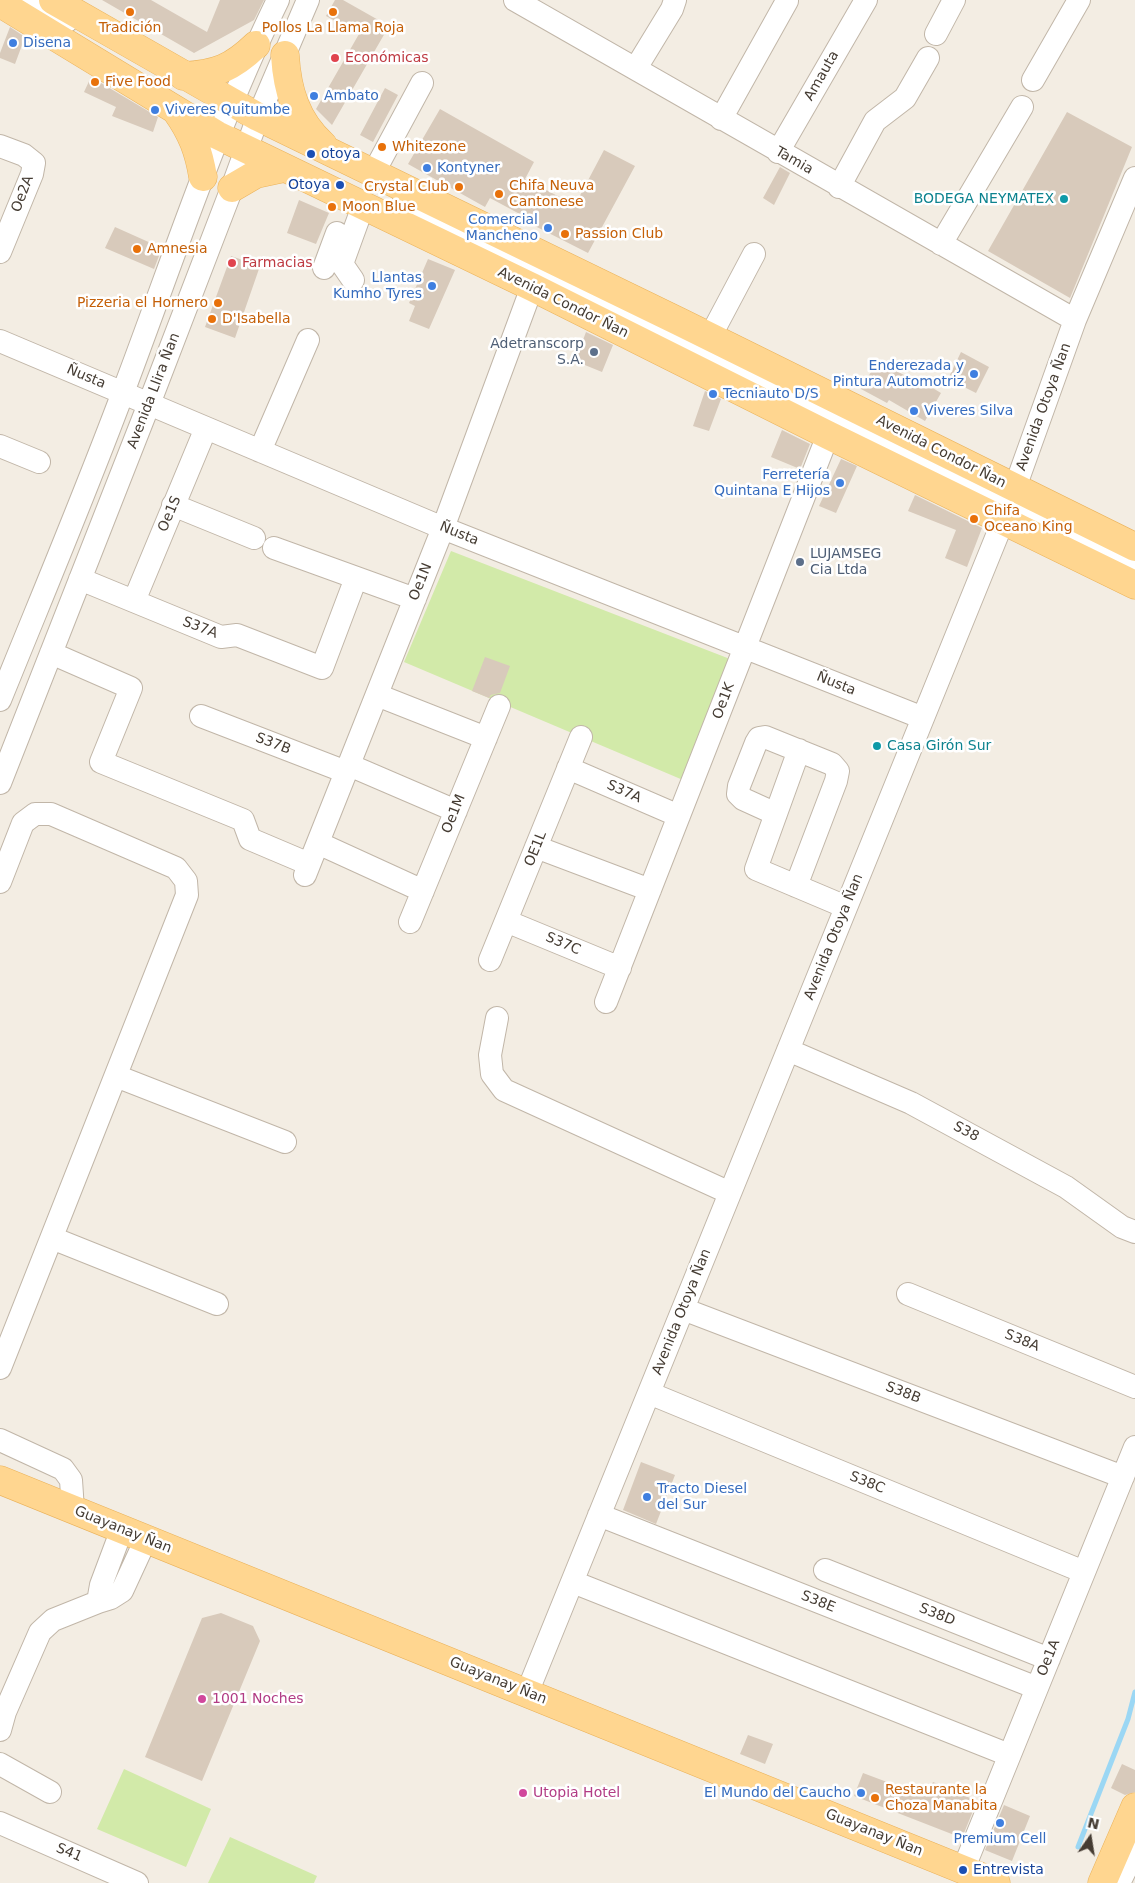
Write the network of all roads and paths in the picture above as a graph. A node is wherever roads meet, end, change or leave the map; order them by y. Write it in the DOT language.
graph roads {
  1 [pos="4,0"];
  2 [pos="31,0"];
  3 [pos="53,0"];
  4 [pos="278,0"];
  5 [pos="308,0"];
  6 [pos="515,0"];
  7 [pos="675,0"];
  8 [pos="787,0"];
  9 [pos="866,0"];
  10 [pos="954,0"];
  11 [pos="1078,0"];
  12 [pos="0,4"];
  13 [pos="936,34"];
  14 [pos="256,45"];
  15 [pos="285,55"];
  16 [pos="928,58"];
  17 [pos="636,68"];
  18 [pos="183,76"];
  19 [pos="1033,80"];
  20 [pos="422,83"];
  21 [pos="1022,108"];
  22 [pos="174,109"];
  23 [pos="224,119"];
  24 [pos="722,119"];
  25 [pos="252,133"];
  26 [pos="0,146"];
  27 [pos="778,152"];
  28 [pos="331,153"];
  29 [pos="284,168"];
  30 [pos="374,172"];
  31 [pos="203,177"];
  32 [pos="1135,178"];
  33 [pos="839,186"];
  34 [pos="232,188"];
  35 [pos="356,203"];
  36 [pos="941,244"];
  37 [pos="0,252"];
  38 [pos="754,254"];
  39 [pos="324,268"];
  40 [pos="354,280"];
  41 [pos="532,287"];
  42 [pos="1075,320"];
  43 [pos="710,337"];
  44 [pos="308,340"];
  45 [pos="0,341"];
  46 [pos="123,393"];
  47 [pos="149,404"];
  48 [pos="206,428"];
  49 [pos="828,435"];
  50 [pos="0,446"];
  51 [pos="260,451"];
  52 [pos="39,462"];
  53 [pos="174,506"];
  54 [pos="1008,506"];
  55 [pos="443,528"];
  56 [pos="1135,547"];
  57 [pos="1135,569"];
  58 [pos="356,578"];
  59 [pos="80,579"];
  60 [pos="1135,585"];
  61 [pos="414,599"];
  62 [pos="134,601"];
  63 [pos="745,648"];
  64 [pos="51,653"];
  65 [pos="377,695"];
  66 [pos="0,698"];
  67 [pos="499,706"];
  68 [pos="201,716"];
  69 [pos="923,718"];
  70 [pos="581,737"];
  71 [pos="486,738"];
  72 [pos="799,750"];
  73 [pos="568,768"];
  74 [pos="347,769"];
  75 [pos="0,783"];
  76 [pos="456,811"];
  77 [pos="776,814"];
  78 [pos="679,816"];
  79 [pos="318,843"];
  80 [pos="536,847"];
  81 [pos="0,882"];
  82 [pos="796,886"];
  83 [pos="650,890"];
  84 [pos="423,891"];
  85 [pos="846,907"];
  86 [pos="506,921"];
  87 [pos="410,922"];
  88 [pos="490,960"];
  89 [pos="622,974"];
  90 [pos="606,1002"];
  91 [pos="497,1018"];
  92 [pos="788,1050"];
  93 [pos="116,1076"];
  94 [pos="285,1142"];
  95 [pos="730,1193"];
  96 [pos="1135,1232"];
  97 [pos="52,1238"];
  98 [pos="908,1294"];
  99 [pos="217,1304"];
  100 [pos="683,1309"];
  101 [pos="0,1368"];
  102 [pos="1135,1387"];
  103 [pos="649,1393"];
  104 [pos="0,1440"];
  105 [pos="1135,1447"];
  106 [pos="1123,1477"];
  107 [pos="0,1480"];
  108 [pos="73,1510"];
  109 [pos="599,1515"];
  110 [pos="134,1534"];
  111 [pos="825,1570"];
  112 [pos="1084,1572"];
  113 [pos="573,1582"];
  114 [pos="1049,1659"];
  115 [pos="1037,1688"];
  116 [pos="528,1693"];
  117 [pos="0,1730"];
  118 [pos="1009,1755"];
  119 [pos="0,1764"];
  120 [pos="50,1792"];
  121 [pos="1135,1809"];
  122 [pos="0,1823"];
  123 [pos="1135,1851"];
  124 [pos="963,1870"];
  125 [pos="1135,1878"];
  126 [pos="137,1883"];
  127 [pos="996,1883"];
  128 [pos="1102,1883"];
  129 [pos="1119,1883"];
  130 [pos="1133,1883"];
  1 -- 23 [label="street"];
  2 -- 23 [label="street"];
  3 -- 18 [label="main road, Avenida Condor Ñan"];
  4 -- 14 [label="street, Avenida Llira Ñan"];
  5 -- 15 [label="street, Avenida Llira Ñan"];
  6 -- 17 [label="street, Tamia"];
  7 -- 17 [label="street"];
  8 -- 24 [label="street"];
  9 -- 27 [label="street, Amauta"];
  10 -- 13 [label="street"];
  11 -- 19 [label="street"];
  12 -- 22 [label="main road, Avenida Condor Ñan"];
  14 -- 18 [label="main road"];
  14 -- 23 [label="street, Avenida Llira Ñan"];
  15 -- 25 [label="street, Avenida Llira Ñan"];
  15 -- 28 [label="main road"];
  16 -- 33 [label="street"];
  17 -- 24 [label="street, Tamia"];
  18 -- 23 [label="main road, Avenida Condor Ñan"];
  20 -- 30 [label="street"];
  21 -- 36 [label="street"];
  22 -- 23 [label="main road, Avenida Condor Ñan"];
  22 -- 31 [label="main road"];
  23 -- 25 [label="main road, Avenida Condor Ñan"];
  23 -- 31 [label="street, Avenida Llira Ñan"];
  24 -- 27 [label="street, Tamia"];
  25 -- 28 [label="main road, Avenida Condor Ñan"];
  25 -- 29 [label="main road, Avenida Condor Ñan"];
  25 -- 34 [label="street, Avenida Llira Ñan"];
  25 -- 54 [label="street"];
  26 -- 37 [label="street, Oe2A"];
  27 -- 33 [label="street, Tamia"];
  28 -- 30 [label="main road, Avenida Condor Ñan"];
  29 -- 34 [label="main road"];
  29 -- 35 [label="main road, Avenida Condor Ñan"];
  30 -- 43 [label="main road, Avenida Condor Ñan"];
  31 -- 46 [label="street, Avenida Llira Ñan"];
  32 -- 42 [label="street, Avenida Otoya Ñan"];
  33 -- 36 [label="street, Tamia"];
  34 -- 47 [label="street, Avenida Llira Ñan"];
  35 -- 39 [label="street"];
  35 -- 40 [label="street"];
  35 -- 41 [label="main road, Avenida Condor Ñan"];
  36 -- 42 [label="street, Tamia"];
  38 -- 43 [label="street"];
  41 -- 49 [label="main road, Avenida Condor Ñan"];
  41 -- 55 [label="street, Oe1N"];
  42 -- 54 [label="street, Avenida Otoya Ñan"];
  43 -- 54 [label="main road, Avenida Condor Ñan"];
  44 -- 51 [label="street"];
  45 -- 46 [label="street, Ñusta"];
  46 -- 47 [label="street, Ñusta"];
  46 -- 66 [label="street, Avenida Llira Ñan"];
  47 -- 48 [label="street, Ñusta"];
  47 -- 59 [label="street, Avenida Llira Ñan"];
  48 -- 51 [label="street, Ñusta"];
  48 -- 53 [label="street, Oe1S"];
  49 -- 54 [label="main road, Avenida Condor Ñan"];
  49 -- 63 [label="street, Oe1K"];
  50 -- 52 [label="street"];
  51 -- 55 [label="street, Ñusta"];
  53 -- 58 [label="street"];
  53 -- 62 [label="street, Oe1S"];
  54 -- 56 [label="main road, Avenida Condor Ñan"];
  54 -- 57 [label="street"];
  54 -- 60 [label="main road, Avenida Condor Ñan"];
  54 -- 69 [label="street, Avenida Otoya Ñan"];
  55 -- 61 [label="street, Oe1N"];
  55 -- 63 [label="street, Ñusta"];
  58 -- 61 [label="street"];
  58 -- 62 [label="street, S37A"];
  59 -- 62 [label="street, S37A"];
  59 -- 64 [label="street, Avenida Llira Ñan"];
  61 -- 65 [label="street, Oe1N"];
  63 -- 69 [label="street, Ñusta"];
  63 -- 78 [label="street, Oe1K"];
  64 -- 75 [label="street, Avenida Llira Ñan"];
  64 -- 79 [label="street, Oe1N"];
  65 -- 71 [label="street"];
  65 -- 74 [label="street, Oe1N"];
  67 -- 71 [label="street, Oe1M"];
  68 -- 74 [label="street, S37B"];
  69 -- 85 [label="street, Avenida Otoya Ñan"];
  70 -- 73 [label="street, OE1L"];
  71 -- 76 [label="street, Oe1M"];
  72 -- 77 [label="street"];
  72 -- 77 [label="street"];
  72 -- 82 [label="street"];
  73 -- 78 [label="street, S37A"];
  73 -- 80 [label="street, OE1L"];
  74 -- 76 [label="street, S37B"];
  74 -- 79 [label="street, Oe1N"];
  76 -- 84 [label="street, Oe1M"];
  77 -- 82 [label="street"];
  78 -- 83 [label="street, Oe1K"];
  79 -- 84 [label="street"];
  80 -- 83 [label="street"];
  80 -- 86 [label="street, OE1L"];
  81 -- 93 [label="street"];
  82 -- 85 [label="street"];
  83 -- 89 [label="street, Oe1K"];
  84 -- 87 [label="street, Oe1M"];
  85 -- 92 [label="street, Avenida Otoya Ñan"];
  86 -- 88 [label="street, OE1L"];
  86 -- 89 [label="street, S37C"];
  89 -- 90 [label="street, Oe1K"];
  91 -- 95 [label="street"];
  92 -- 95 [label="street, Avenida Otoya Ñan"];
  92 -- 96 [label="street, S38"];
  93 -- 94 [label="street"];
  93 -- 97 [label="street"];
  95 -- 100 [label="street, Avenida Otoya Ñan"];
  97 -- 99 [label="street"];
  97 -- 101 [label="street"];
  98 -- 102 [label="street, S38A"];
  100 -- 103 [label="street, Avenida Otoya Ñan"];
  100 -- 106 [label="street, S38B"];
  103 -- 109 [label="street, Avenida Otoya Ñan"];
  103 -- 112 [label="street, S38C"];
  104 -- 108 [label="street"];
  105 -- 106 [label="street, Oe1A"];
  106 -- 112 [label="street, Oe1A"];
  107 -- 108 [label="main road, Guayanay Ñan"];
  108 -- 110 [label="main road, Guayanay Ñan"];
  109 -- 113 [label="street, Avenida Otoya Ñan"];
  109 -- 115 [label="street, S38E"];
  110 -- 116 [label="main road, Guayanay Ñan"];
  110 -- 117 [label="street"];
  111 -- 114 [label="street, S38D"];
  112 -- 114 [label="street, Oe1A"];
  113 -- 116 [label="street, Avenida Otoya Ñan"];
  113 -- 118 [label="street"];
  114 -- 115 [label="street, Oe1A"];
  115 -- 118 [label="street, Oe1A"];
  116 -- 124 [label="main road, Guayanay Ñan"];
  118 -- 124 [label="street, Oe1A"];
  119 -- 120 [label="street"];
  121 -- 128 [label="main road"];
  122 -- 126 [label="street, S41"];
  123 -- 129 [label="street"];
  124 -- 127 [label="main road, Guayanay Ñan"];
  125 -- 130 [label="street"];
}
